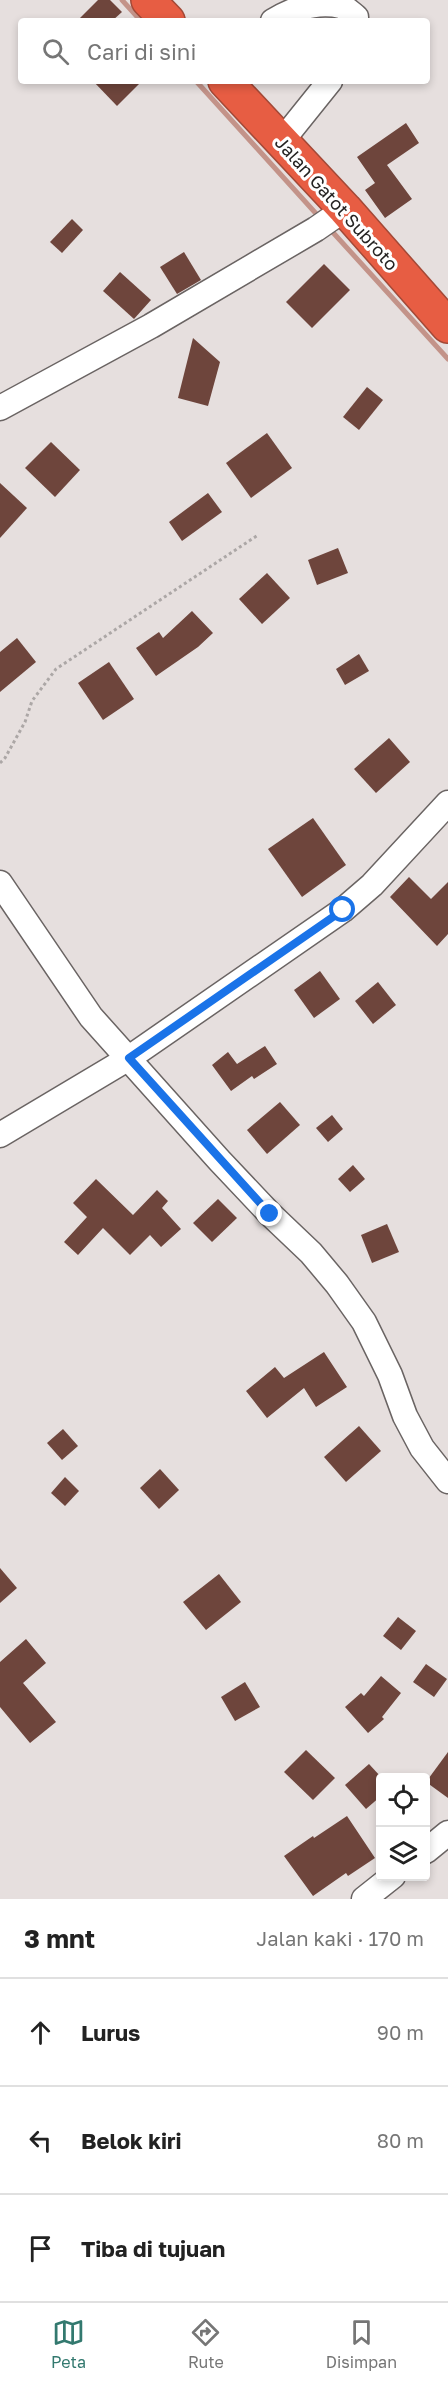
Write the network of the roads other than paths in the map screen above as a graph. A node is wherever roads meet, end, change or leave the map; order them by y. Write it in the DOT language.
graph roads {
  1 [pos="148,0"];
  2 [pos="165,18"];
  3 [pos="278,18"];
  4 [pos="356,18"];
  5 [pos="228,84"];
  6 [pos="328,84"];
  7 [pos="281,142"];
  8 [pos="331,219"];
  9 [pos="448,326"];
  10 [pos="0,408"];
  11 [pos="448,803"];
  12 [pos="0,883"];
  13 [pos="129,1058"];
  14 [pos="0,1135"];
  15 [pos="448,1481"];
  16 [pos="448,1833"];
  17 [pos="430,1848"];
  18 [pos="387,1881"];
  19 [pos="364,1899"];
  1 -- 2 [label="highway"];
  3 -- 4 [label="street"];
  5 -- 7 [label="highway, Jalan Gatot Subroto"];
  6 -- 7 [label="street"];
  7 -- 8 [label="highway, Jalan Gatot Subroto"];
  8 -- 9 [label="highway, Jalan Gatot Subroto"];
  8 -- 10 [label="street"];
  11 -- 13 [label="street"];
  12 -- 13 [label="street"];
  13 -- 14 [label="street"];
  13 -- 15 [label="street"];
  16 -- 17 [label="street"];
  18 -- 19 [label="street"];
}
